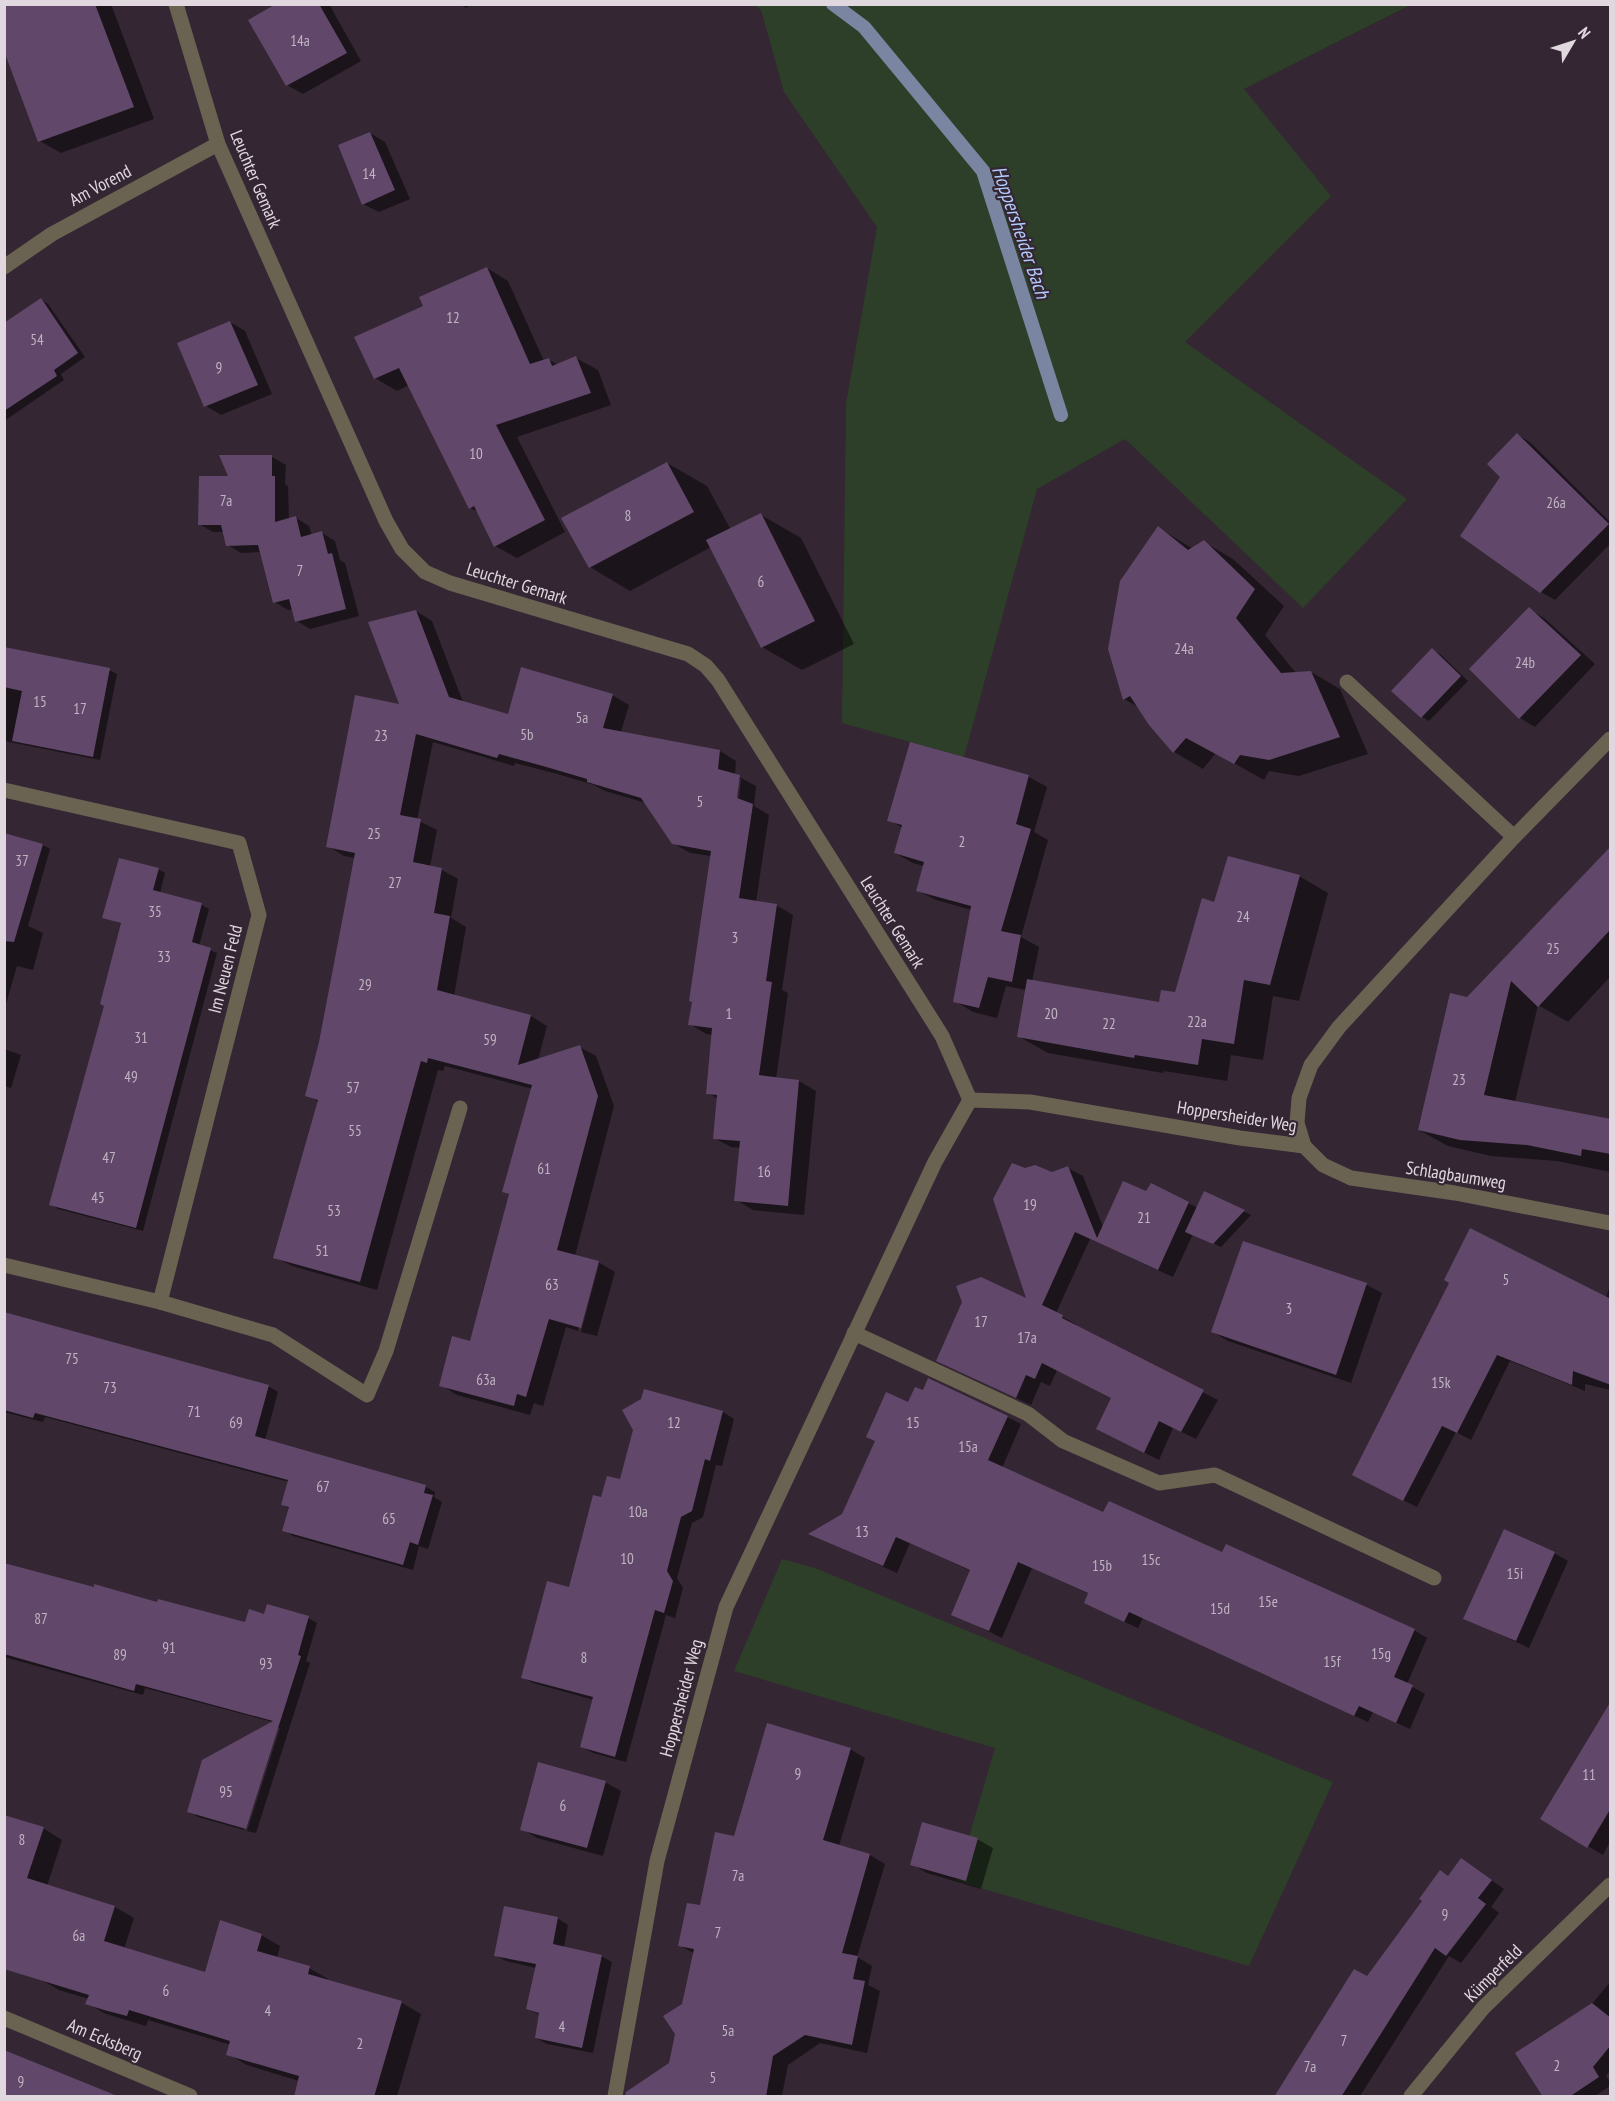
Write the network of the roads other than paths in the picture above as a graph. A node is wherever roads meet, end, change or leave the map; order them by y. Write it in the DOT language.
graph roads {
  1 [pos="176,4"];
  2 [pos="218,144"];
  3 [pos="4,267"];
  4 [pos="1347,682"];
  5 [pos="1611,739"];
  6 [pos="4,790"];
  7 [pos="1514,837"];
  8 [pos="970,1100"];
  9 [pos="460,1108"];
  10 [pos="1304,1146"];
  11 [pos="1611,1223"];
  12 [pos="4,1265"];
  13 [pos="160,1302"];
  14 [pos="854,1333"];
  15 [pos="1434,1578"];
  16 [pos="1611,1885"];
  17 [pos="4,2018"];
  18 [pos="190,2097"];
  19 [pos="615,2097"];
  20 [pos="1411,2097"];
  1 -- 2 [label="street, Leuchter Gemark"];
  2 -- 3 [label="street, Am Vorend"];
  2 -- 8 [label="street, Leuchter Gemark"];
  4 -- 7 [label="street"];
  5 -- 7 [label="street, Hoppersheider Weg"];
  6 -- 13 [label="street, Im Neuen Feld"];
  7 -- 10 [label="street, Hoppersheider Weg"];
  8 -- 10 [label="street, Hoppersheider Weg"];
  8 -- 14 [label="street, Hoppersheider Weg"];
  9 -- 13 [label="street"];
  10 -- 11 [label="street, Schlagbaumweg"];
  12 -- 13 [label="street"];
  14 -- 15 [label="street"];
  14 -- 19 [label="street, Hoppersheider Weg"];
  16 -- 20 [label="street, Kümperfeld"];
  17 -- 18 [label="street, Am Ecksberg"];
}
